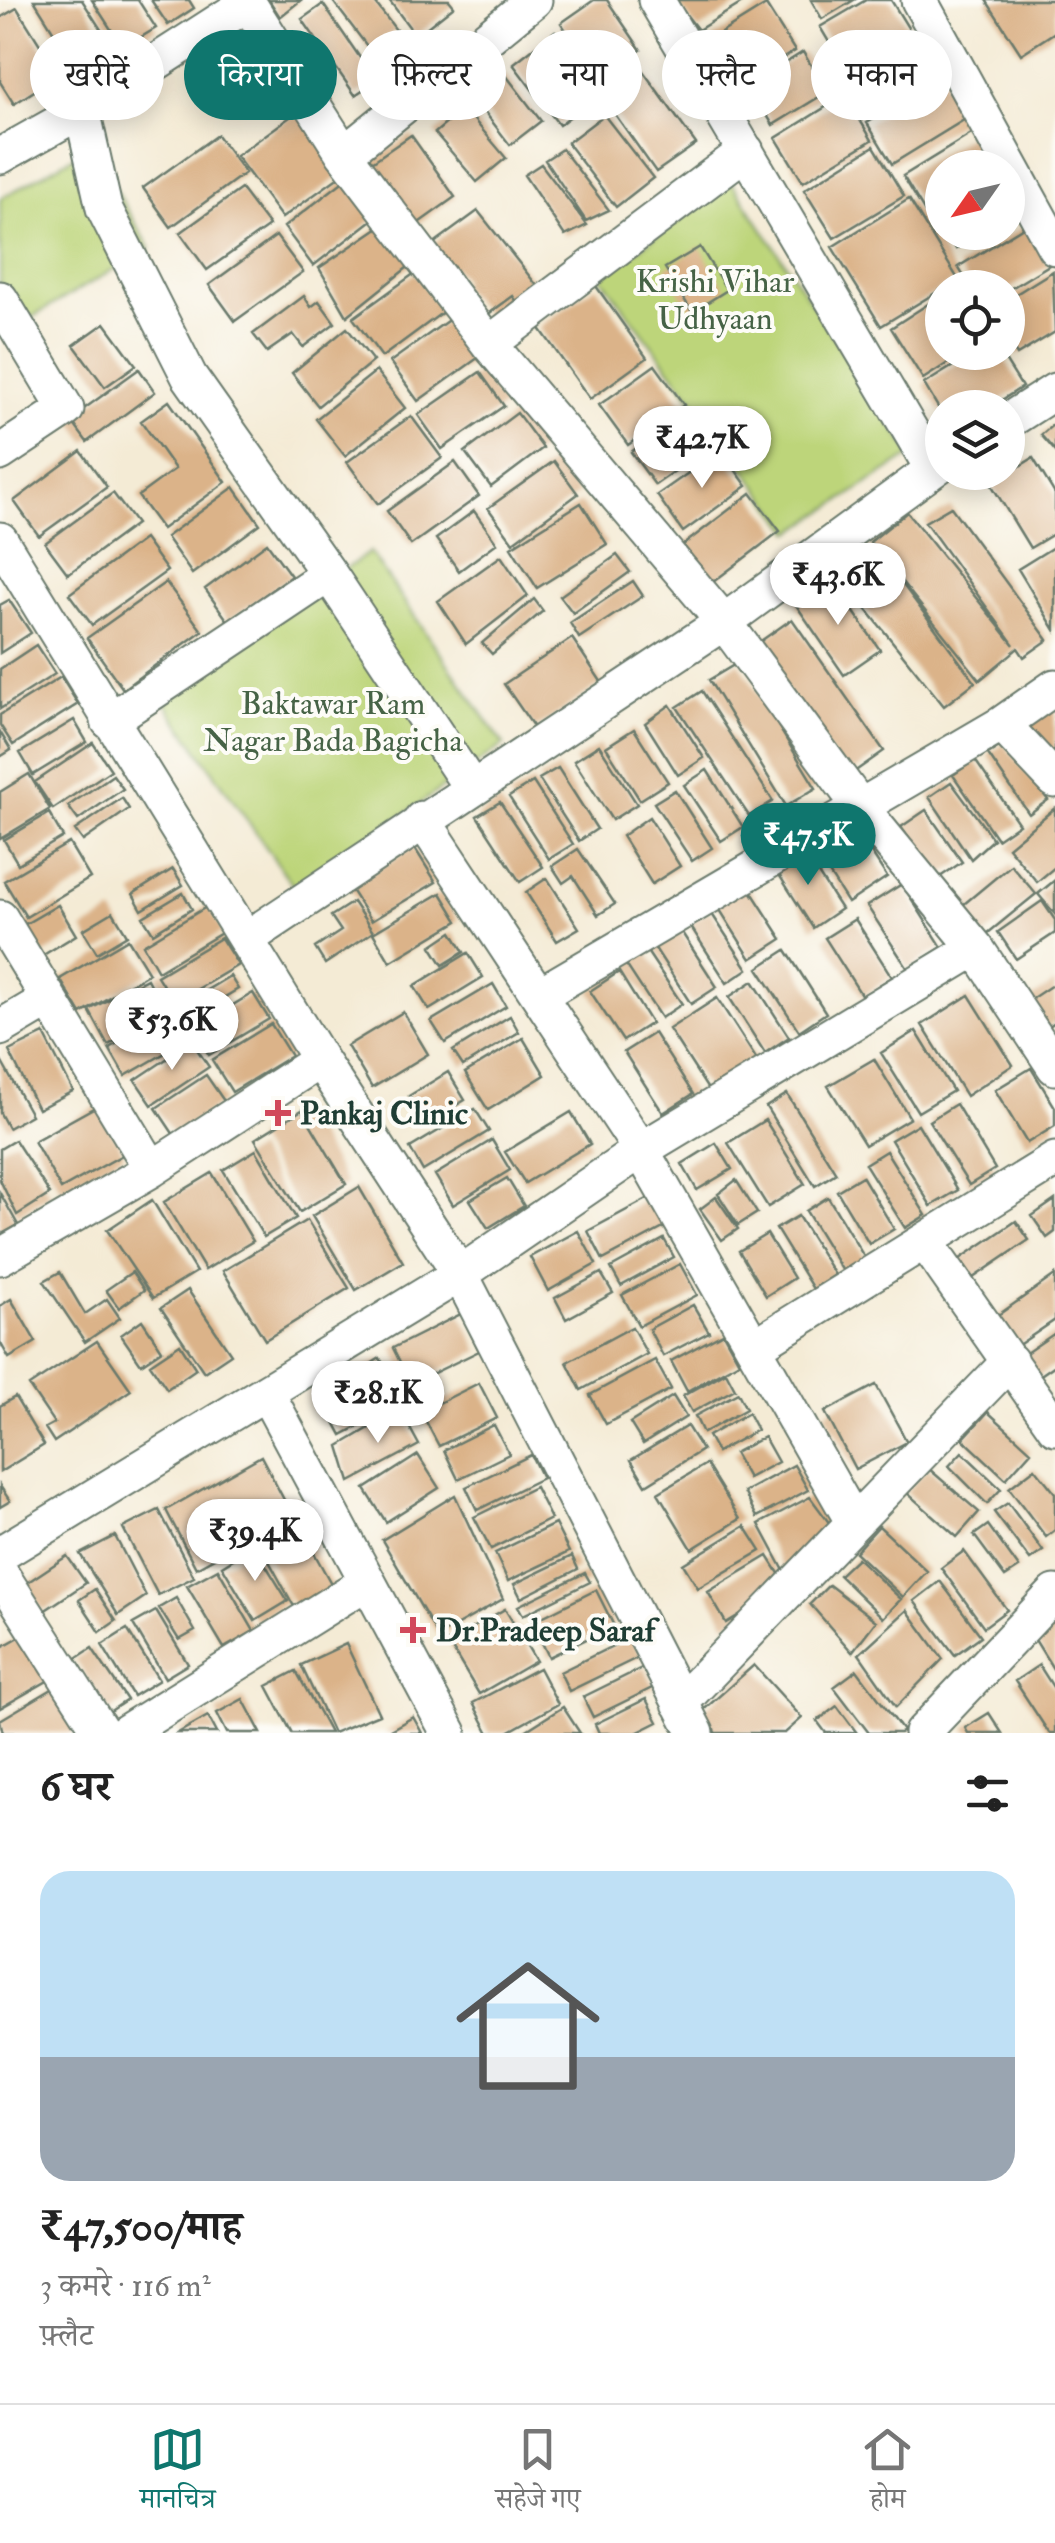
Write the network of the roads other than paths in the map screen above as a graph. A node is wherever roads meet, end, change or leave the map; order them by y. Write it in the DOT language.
graph roads {
  1 [pos="656,0"];
  2 [pos="918,0"];
  3 [pos="247,2"];
  4 [pos="515,7"];
  5 [pos="164,56"];
  6 [pos="64,120"];
  7 [pos="84,120"];
  8 [pos="746,151"];
  9 [pos="344,154"];
  10 [pos="0,156"];
  11 [pos="1055,247"];
  12 [pos="0,300"];
  13 [pos="489,344"];
  14 [pos="1055,391"];
  15 [pos="1025,410"];
  16 [pos="925,445"];
  17 [pos="0,453"];
  18 [pos="925,475"];
  19 [pos="0,540"];
  20 [pos="330,574"];
  21 [pos="724,622"];
  22 [pos="1055,687"];
  23 [pos="109,721"];
  24 [pos="1002,724"];
  25 [pos="1055,780"];
  26 [pos="471,788"];
  27 [pos="861,808"];
  28 [pos="422,819"];
  29 [pos="0,918"];
  30 [pos="248,938"];
  31 [pos="976,948"];
  32 [pos="541,994"];
  33 [pos="49,998"];
  34 [pos="0,1028"];
  35 [pos="320,1060"];
  36 [pos="1055,1067"];
  37 [pos="641,1150"];
  38 [pos="1055,1160"];
  39 [pos="152,1168"];
  40 [pos="926,1242"];
  41 [pos="0,1257"];
  42 [pos="460,1274"];
  43 [pos="754,1347"];
  44 [pos="1010,1362"];
  45 [pos="266,1392"];
  46 [pos="1055,1427"];
  47 [pos="853,1521"];
  48 [pos="0,1554"];
  49 [pos="0,1573"];
  50 [pos="364,1584"];
  51 [pos="1055,1593"];
  52 [pos="688,1718"];
  53 [pos="102,1733"];
  54 [pos="125,1733"];
  55 [pos="449,1733"];
  56 [pos="922,1733"];
  1 -- 8 [label="street"];
  2 -- 11 [label="street"];
  3 -- 5 [label="street"];
  3 -- 9 [label="street"];
  4 -- 9 [label="street"];
  6 -- 10 [label="street"];
  7 -- 20 [label="street"];
  8 -- 13 [label="street"];
  8 -- 16 [label="street"];
  9 -- 13 [label="street"];
  12 -- 17 [label="street"];
  13 -- 21 [label="street"];
  14 -- 15 [label="street"];
  18 -- 21 [label="street"];
  19 -- 23 [label="street"];
  20 -- 23 [label="street"];
  20 -- 26 [label="street"];
  21 -- 26 [label="street"];
  21 -- 27 [label="street"];
  22 -- 24 [label="street"];
  23 -- 30 [label="street"];
  24 -- 25 [label="street"];
  24 -- 27 [label="street"];
  26 -- 28 [label="street"];
  27 -- 31 [label="street"];
  27 -- 32 [label="street"];
  28 -- 30 [label="street"];
  28 -- 32 [label="street"];
  29 -- 33 [label="street"];
  30 -- 35 [label="street"];
  31 -- 36 [label="street"];
  31 -- 37 [label="street"];
  32 -- 37 [label="street"];
  33 -- 34 [label="street"];
  33 -- 39 [label="street"];
  35 -- 39 [label="street"];
  35 -- 42 [label="street"];
  37 -- 42 [label="street"];
  37 -- 43 [label="street"];
  38 -- 40 [label="street"];
  39 -- 41 [label="street"];
  40 -- 43 [label="street"];
  40 -- 44 [label="street"];
  42 -- 45 [label="street"];
  42 -- 52 [label="street"];
  43 -- 47 [label="street"];
  44 -- 46 [label="street"];
  44 -- 47 [label="street"];
  45 -- 48 [label="street"];
  45 -- 50 [label="street"];
  47 -- 52 [label="street"];
  49 -- 53 [label="street"];
  50 -- 54 [label="street"];
  50 -- 55 [label="street"];
  51 -- 56 [label="street"];
}
